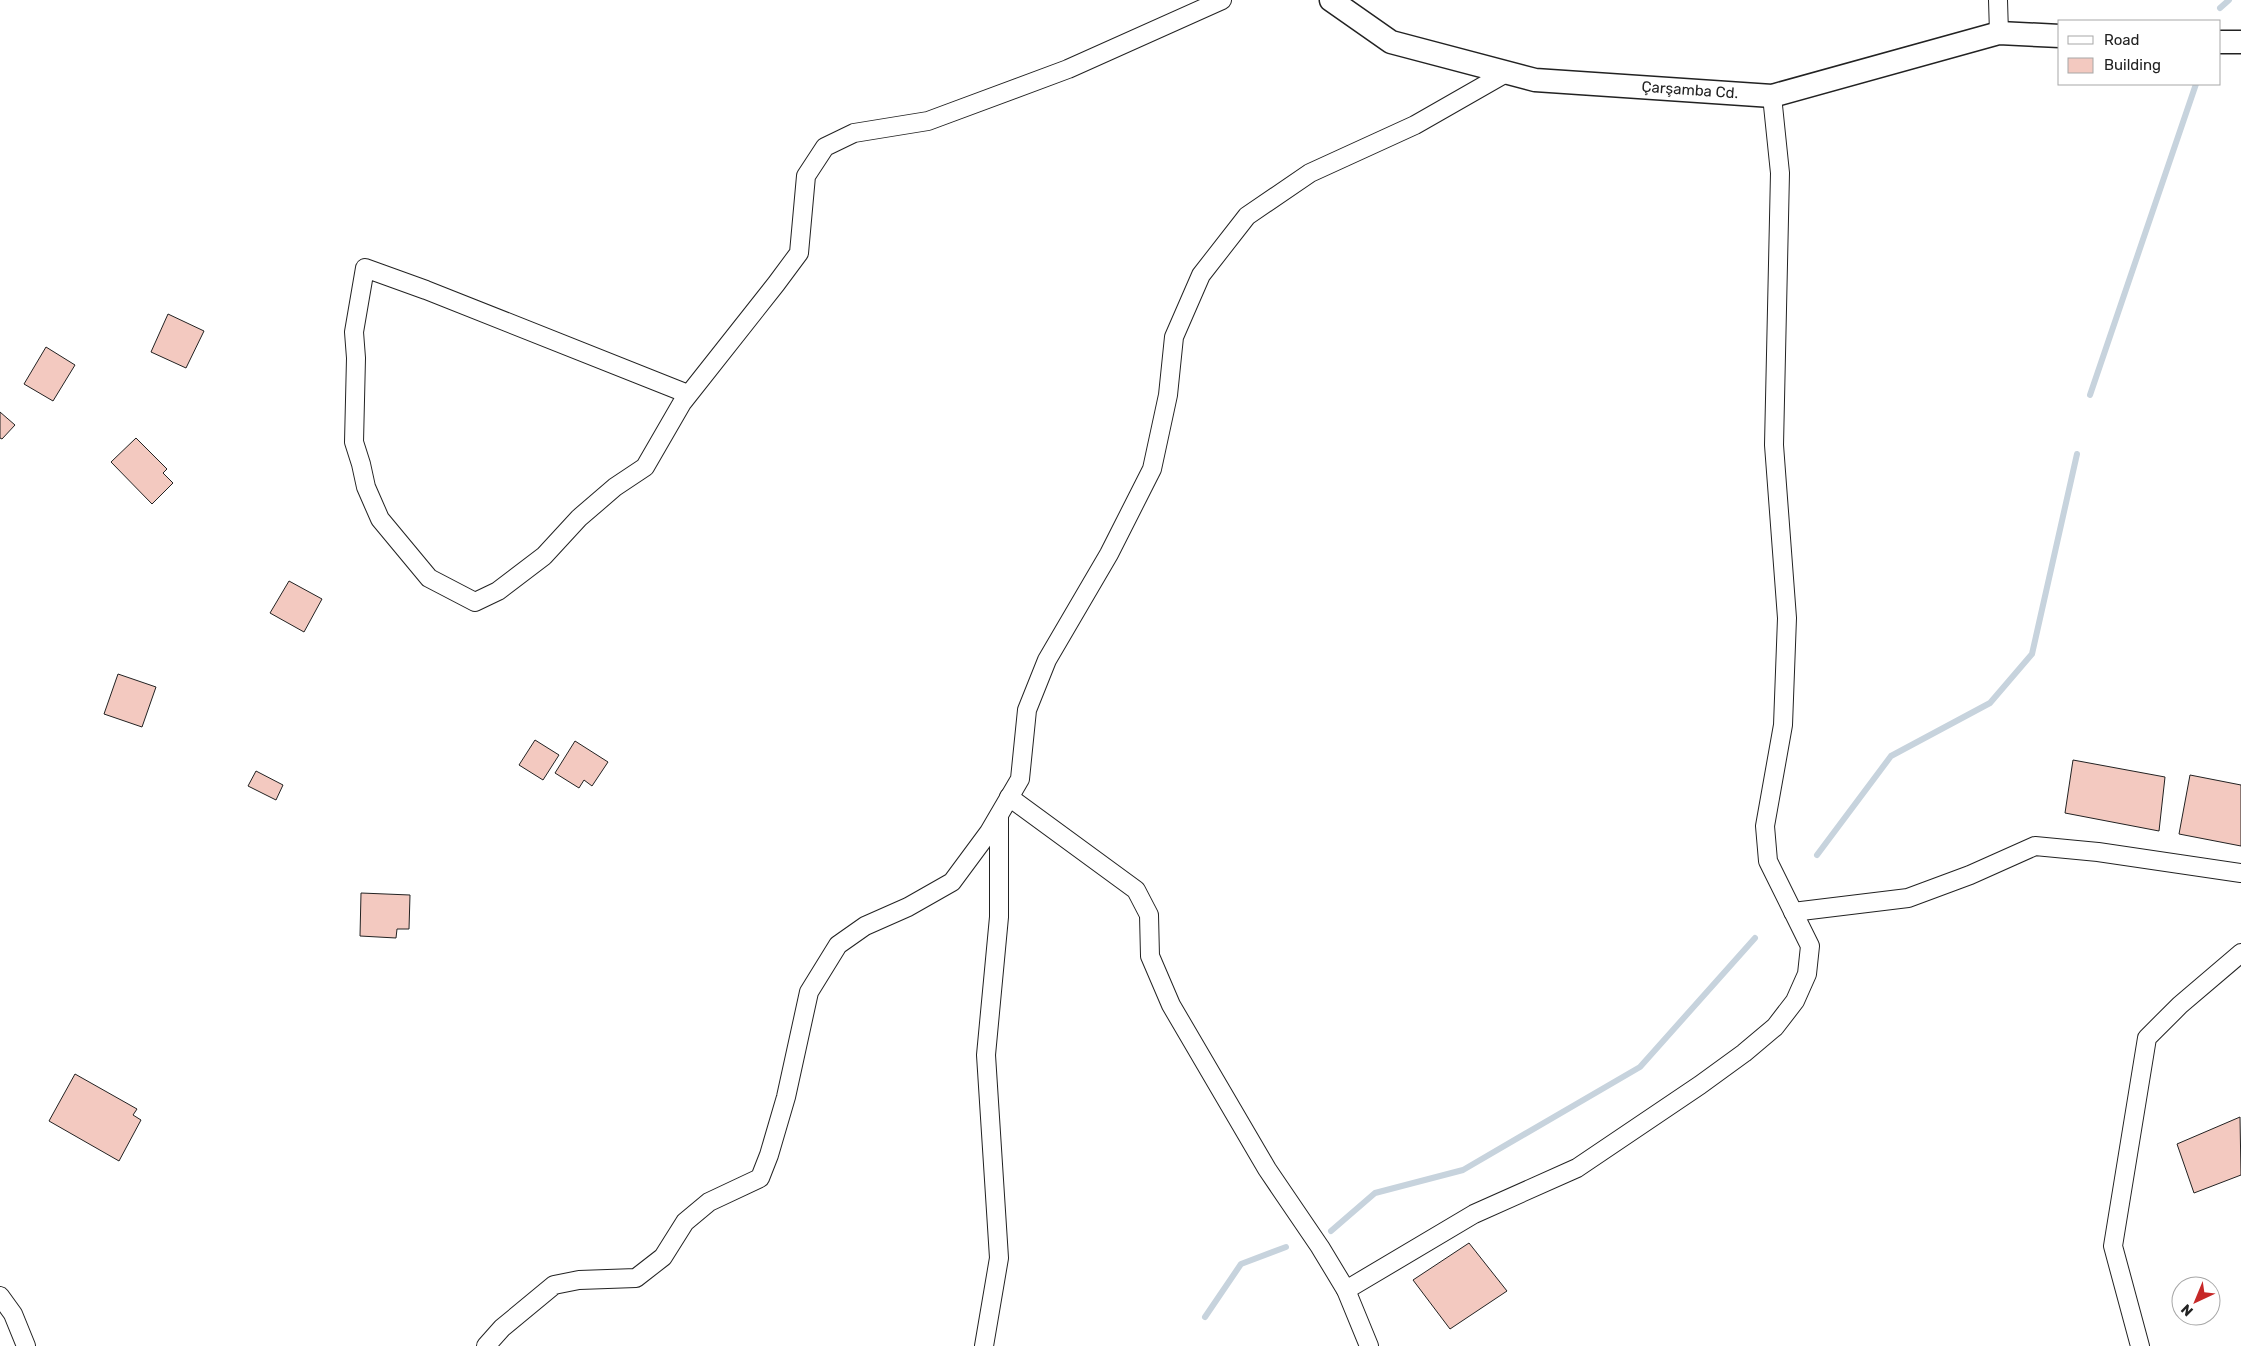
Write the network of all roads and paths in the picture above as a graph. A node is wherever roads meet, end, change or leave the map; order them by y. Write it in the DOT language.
graph roads {
  1 [pos="1222,0"];
  2 [pos="1331,0"];
  3 [pos="1998,0"];
  4 [pos="1999,33"];
  5 [pos="2058,36"];
  6 [pos="2221,42"];
  7 [pos="2241,42"];
  8 [pos="1506,73"];
  9 [pos="1772,96"];
  10 [pos="688,394"];
  11 [pos="1009,797"];
  12 [pos="999,814"];
  13 [pos="2241,873"];
  14 [pos="1793,912"];
  15 [pos="2241,953"];
  16 [pos="1346,1290"];
  17 [pos="0,1296"];
  18 [pos="26,1346"];
  19 [pos="486,1346"];
  20 [pos="984,1346"];
  21 [pos="1369,1346"];
  22 [pos="2140,1346"];
  1 -- 10 [label="street"];
  2 -- 8 [label="street, Çarşamba Cd."];
  3 -- 4 [label="street"];
  4 -- 5 [label="street, Çarşamba Cd."];
  4 -- 9 [label="street, Çarşamba Cd."];
  6 -- 7 [label="street"];
  8 -- 9 [label="street, Çarşamba Cd."];
  8 -- 11 [label="street"];
  9 -- 14 [label="street"];
  10 -- 10 [label="street"];
  11 -- 12 [label="street"];
  11 -- 16 [label="street"];
  12 -- 19 [label="street"];
  12 -- 20 [label="street"];
  13 -- 14 [label="street"];
  14 -- 16 [label="street"];
  15 -- 22 [label="street"];
  16 -- 21 [label="street"];
  17 -- 18 [label="street"];
}
